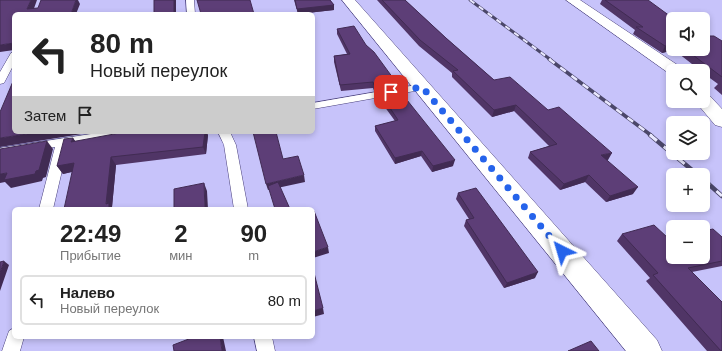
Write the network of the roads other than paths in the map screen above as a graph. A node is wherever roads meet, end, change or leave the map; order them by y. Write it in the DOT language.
graph roads {
  1 [pos="190,0"];
  2 [pos="348,0"];
  3 [pos="572,0"];
  4 [pos="191,12"];
  5 [pos="12,59"];
  6 [pos="666,64"];
  7 [pos="0,81"];
  8 [pos="422,87"];
  9 [pos="315,106"];
  10 [pos="710,107"];
  11 [pos="722,121"];
  12 [pos="114,134"];
  13 [pos="225,134"];
  14 [pos="63,141"];
  15 [pos="0,152"];
  16 [pos="46,207"];
  17 [pos="241,207"];
  18 [pos="14,339"];
  19 [pos="264,339"];
  20 [pos="11,351"];
  21 [pos="266,351"];
  22 [pos="646,351"];
  1 -- 4 [label="lane"];
  2 -- 8 [label="street"];
  3 -- 6 [label="street"];
  5 -- 7 [label="lane"];
  8 -- 9 [label="lane"];
  8 -- 22 [label="street"];
  10 -- 11 [label="street"];
  12 -- 14 [label="lane"];
  13 -- 17 [label="lane"];
  14 -- 15 [label="lane"];
  14 -- 16 [label="lane"];
  18 -- 20 [label="lane"];
  19 -- 21 [label="lane"];
}
